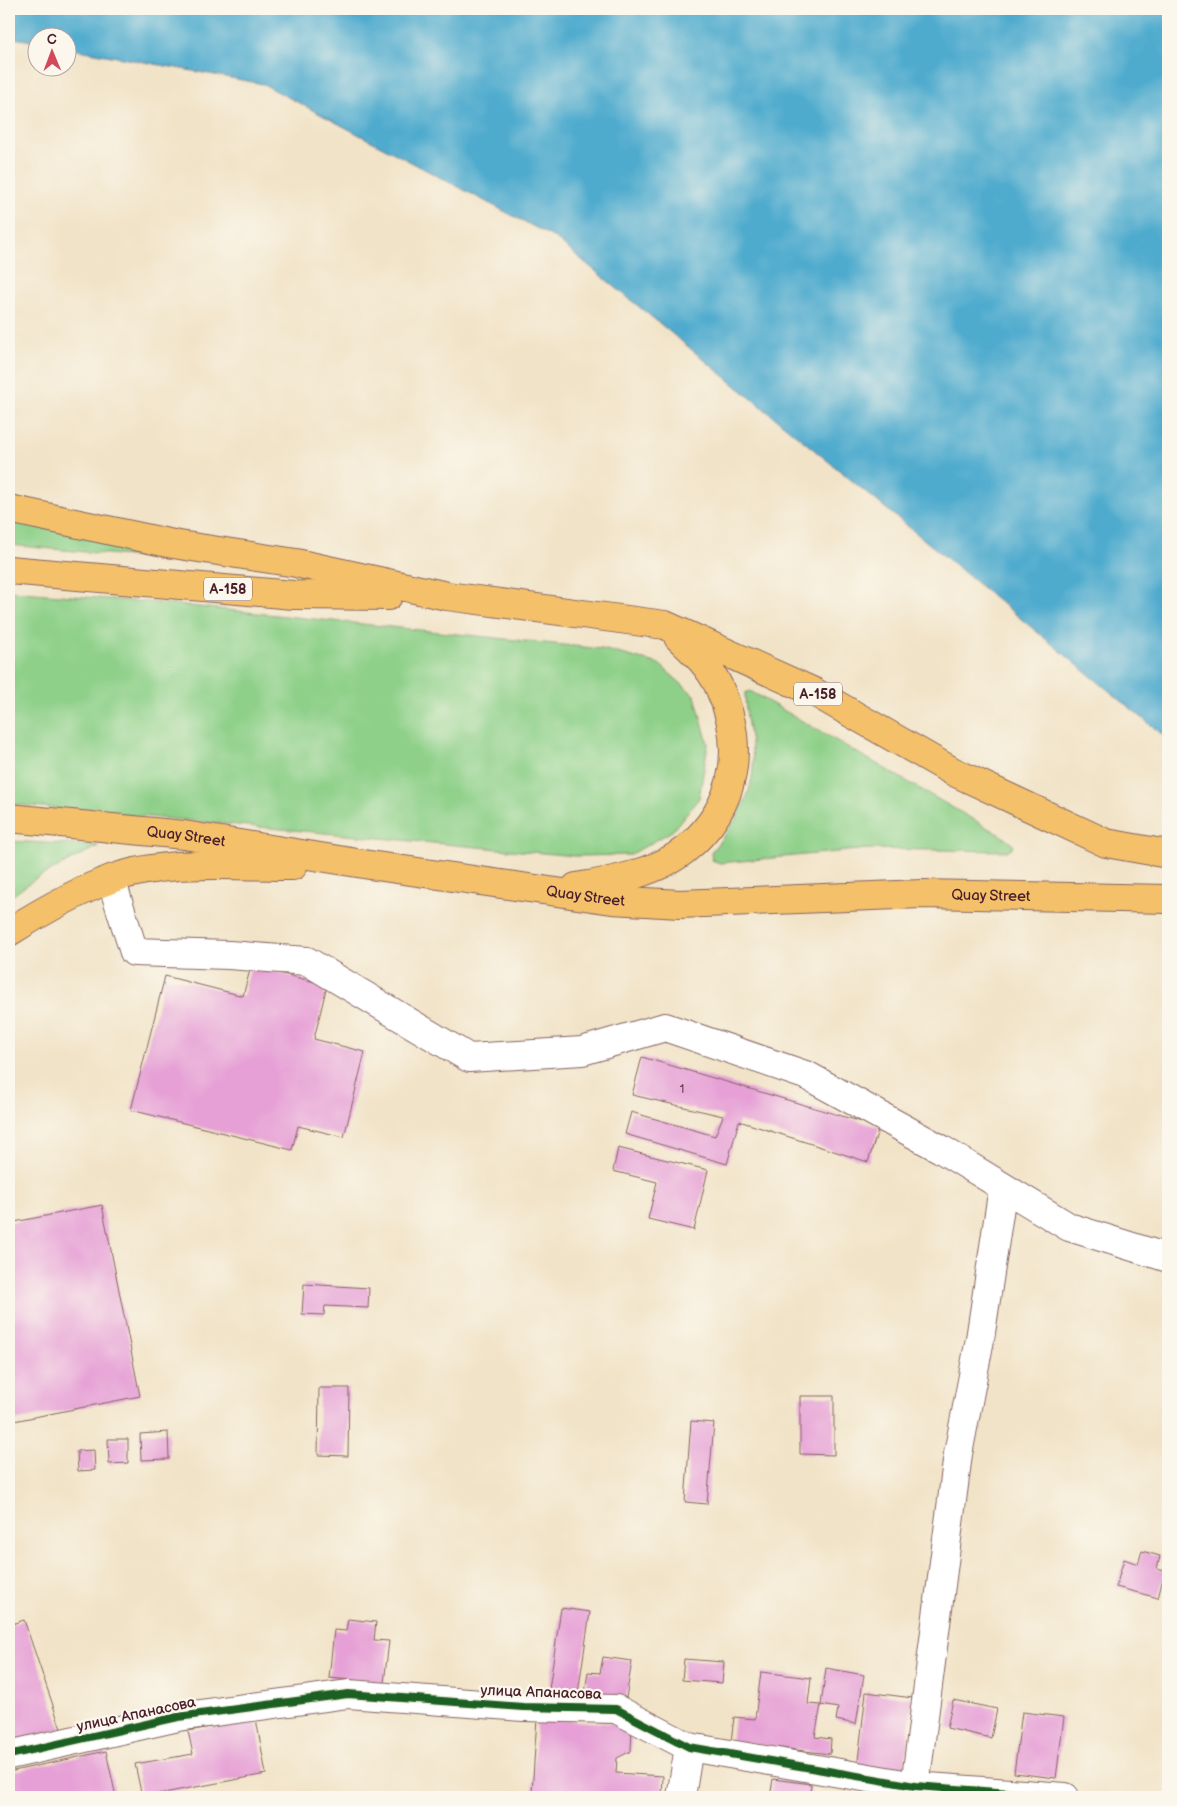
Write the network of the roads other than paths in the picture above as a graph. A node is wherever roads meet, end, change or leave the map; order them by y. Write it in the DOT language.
graph roads {
  1 [pos="9,509"];
  2 [pos="9,570"];
  3 [pos="448,596"];
  4 [pos="666,625"];
  5 [pos="9,818"];
  6 [pos="1168,854"];
  7 [pos="376,866"];
  8 [pos="111,879"];
  9 [pos="550,892"];
  10 [pos="1168,899"];
  11 [pos="9,932"];
  12 [pos="1003,1187"];
  13 [pos="1168,1258"];
  14 [pos="689,1748"];
  15 [pos="9,1756"];
  16 [pos="915,1786"];
  17 [pos="681,1797"];
  18 [pos="1065,1797"];
  1 -- 3 [label="main road"];
  2 -- 3 [label="main road, А-158"];
  3 -- 4 [label="main road, А-158"];
  4 -- 6 [label="main road, А-158"];
  4 -- 9 [label="main road"];
  5 -- 7 [label="main road, Quay Street"];
  7 -- 8 [label="main road"];
  7 -- 9 [label="main road, Quay Street"];
  8 -- 11 [label="main road"];
  8 -- 12 [label="street"];
  9 -- 10 [label="main road, Quay Street"];
  12 -- 13 [label="street"];
  12 -- 16 [label="street"];
  14 -- 15 [label="street, улица Апанасова"];
  14 -- 16 [label="street, улица Апанасова"];
  14 -- 17 [label="street"];
  16 -- 18 [label="street, улица Апанасова"];
}
